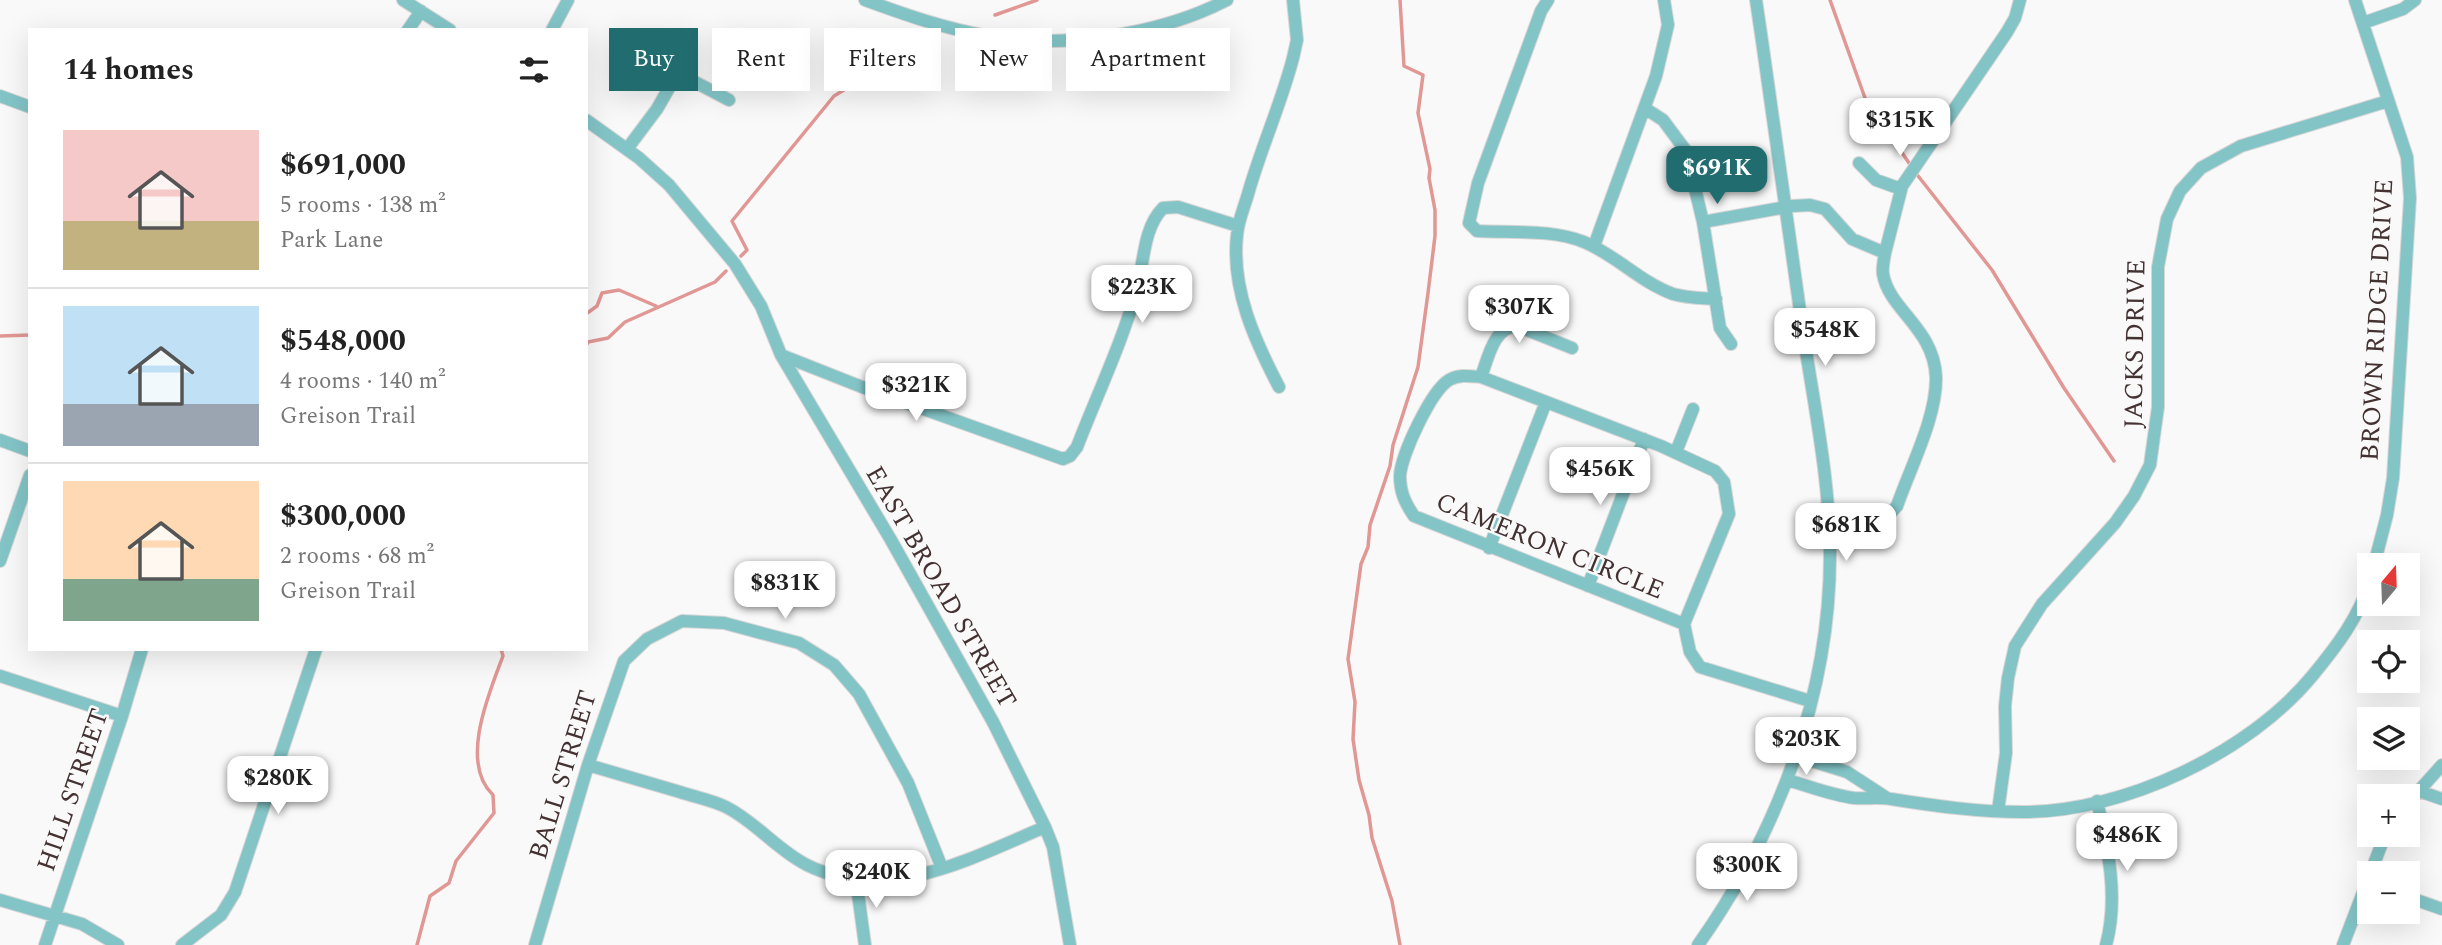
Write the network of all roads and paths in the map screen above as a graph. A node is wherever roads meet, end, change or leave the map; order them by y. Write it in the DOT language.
graph roads {
  1 [pos="403,0"];
  2 [pos="568,0"];
  3 [pos="865,0"];
  4 [pos="1227,0"];
  5 [pos="1293,0"];
  6 [pos="1548,0"];
  7 [pos="1664,0"];
  8 [pos="1756,0"];
  9 [pos="2020,0"];
  10 [pos="2355,0"];
  11 [pos="2415,0"];
  12 [pos="421,11"];
  13 [pos="2363,23"];
  14 [pos="409,28"];
  15 [pos="447,28"];
  16 [pos="553,28"];
  17 [pos="698,84"];
  18 [pos="667,91"];
  19 [pos="0,96"];
  20 [pos="729,100"];
  21 [pos="2388,100"];
  22 [pos="28,106"];
  23 [pos="1646,109"];
  24 [pos="588,121"];
  25 [pos="627,149"];
  26 [pos="1859,163"];
  27 [pos="1901,189"];
  28 [pos="1786,208"];
  29 [pos="1703,222"];
  30 [pos="1238,226"];
  31 [pos="1594,246"];
  32 [pos="1885,253"];
  33 [pos="1716,299"];
  34 [pos="1731,344"];
  35 [pos="1572,348"];
  36 [pos="781,355"];
  37 [pos="1481,377"];
  38 [pos="1279,387"];
  39 [pos="1546,402"];
  40 [pos="1693,409"];
  41 [pos="1644,439"];
  42 [pos="0,440"];
  43 [pos="28,450"];
  44 [pos="1676,452"];
  45 [pos="28,481"];
  46 [pos="1828,531"];
  47 [pos="1489,548"];
  48 [pos="2377,553"];
  49 [pos="0,561"];
  50 [pos="1588,586"];
  51 [pos="2357,611"];
  52 [pos="1684,624"];
  53 [pos="141,651"];
  54 [pos="315,651"];
  55 [pos="0,676"];
  56 [pos="1810,701"];
  57 [pos="122,716"];
  58 [pos="1796,756"];
  59 [pos="588,765"];
  60 [pos="2442,765"];
  61 [pos="1787,780"];
  62 [pos="2420,790"];
  63 [pos="2420,791"];
  64 [pos="1887,798"];
  65 [pos="2442,799"];
  66 [pos="2097,801"];
  67 [pos="1998,811"];
  68 [pos="1045,827"];
  69 [pos="942,868"];
  70 [pos="856,879"];
  71 [pos="0,900"];
  72 [pos="2420,901"];
  73 [pos="2357,909"];
  74 [pos="2442,909"];
  75 [pos="54,916"];
  76 [pos="45,945"];
  77 [pos="118,945"];
  78 [pos="182,945"];
  79 [pos="535,945"];
  80 [pos="865,945"];
  81 [pos="1070,945"];
  82 [pos="1698,945"];
  83 [pos="2106,945"];
  84 [pos="2343,945"];
  1 -- 12 [label="street"];
  2 -- 16 [label="street"];
  3 -- 4 [label="street"];
  5 -- 30 [label="street"];
  6 -- 31 [label="street"];
  7 -- 23 [label="street"];
  8 -- 28 [label="street"];
  9 -- 27 [label="street"];
  10 -- 13 [label="street, BROWN RIDGE DRIVE"];
  11 -- 13 [label="street"];
  12 -- 14 [label="street"];
  12 -- 15 [label="street"];
  13 -- 21 [label="street, BROWN RIDGE DRIVE"];
  17 -- 20 [label="street"];
  18 -- 25 [label="street"];
  19 -- 22 [label="street"];
  21 -- 48 [label="street, BROWN RIDGE DRIVE"];
  21 -- 67 [label="street, JACKS DRIVE"];
  23 -- 29 [label="street"];
  23 -- 31 [label="street"];
  24 -- 25 [label="street, EAST BROAD STREET"];
  25 -- 36 [label="street, EAST BROAD STREET"];
  26 -- 27 [label="street"];
  27 -- 32 [label="street"];
  28 -- 29 [label="street"];
  28 -- 32 [label="street"];
  28 -- 46 [label="street"];
  29 -- 33 [label="street"];
  30 -- 36 [label="street"];
  30 -- 38 [label="street"];
  31 -- 33 [label="street"];
  32 -- 46 [label="street"];
  33 -- 34 [label="street"];
  35 -- 37 [label="street"];
  36 -- 68 [label="street, EAST BROAD STREET"];
  37 -- 39 [label="street, CAMERON CIRCLE"];
  37 -- 47 [label="street, CAMERON CIRCLE"];
  39 -- 41 [label="street, CAMERON CIRCLE"];
  39 -- 47 [label="street"];
  40 -- 44 [label="street"];
  41 -- 44 [label="street, CAMERON CIRCLE"];
  41 -- 50 [label="street"];
  42 -- 43 [label="street"];
  44 -- 52 [label="street, CAMERON CIRCLE"];
  45 -- 49 [label="street"];
  46 -- 56 [label="street"];
  47 -- 50 [label="street, CAMERON CIRCLE"];
  50 -- 52 [label="street, CAMERON CIRCLE"];
  51 -- 66 [label="street"];
  52 -- 56 [label="street, CAMERON CIRCLE"];
  53 -- 57 [label="street, HILL STREET"];
  54 -- 78 [label="street"];
  55 -- 57 [label="street"];
  56 -- 58 [label="street"];
  57 -- 75 [label="street, HILL STREET"];
  58 -- 61 [label="street"];
  58 -- 64 [label="street"];
  59 -- 69 [label="street, BALL STREET"];
  59 -- 70 [label="street"];
  59 -- 79 [label="street, BALL STREET"];
  60 -- 62 [label="street"];
  61 -- 64 [label="street"];
  61 -- 82 [label="street"];
  63 -- 65 [label="street"];
  64 -- 67 [label="street"];
  66 -- 67 [label="street"];
  66 -- 83 [label="street"];
  68 -- 69 [label="street"];
  68 -- 81 [label="street, EAST BROAD STREET"];
  69 -- 70 [label="street"];
  70 -- 80 [label="street"];
  71 -- 75 [label="street"];
  72 -- 74 [label="street"];
  73 -- 84 [label="street"];
  75 -- 76 [label="street, HILL STREET"];
  75 -- 77 [label="street"];
}
